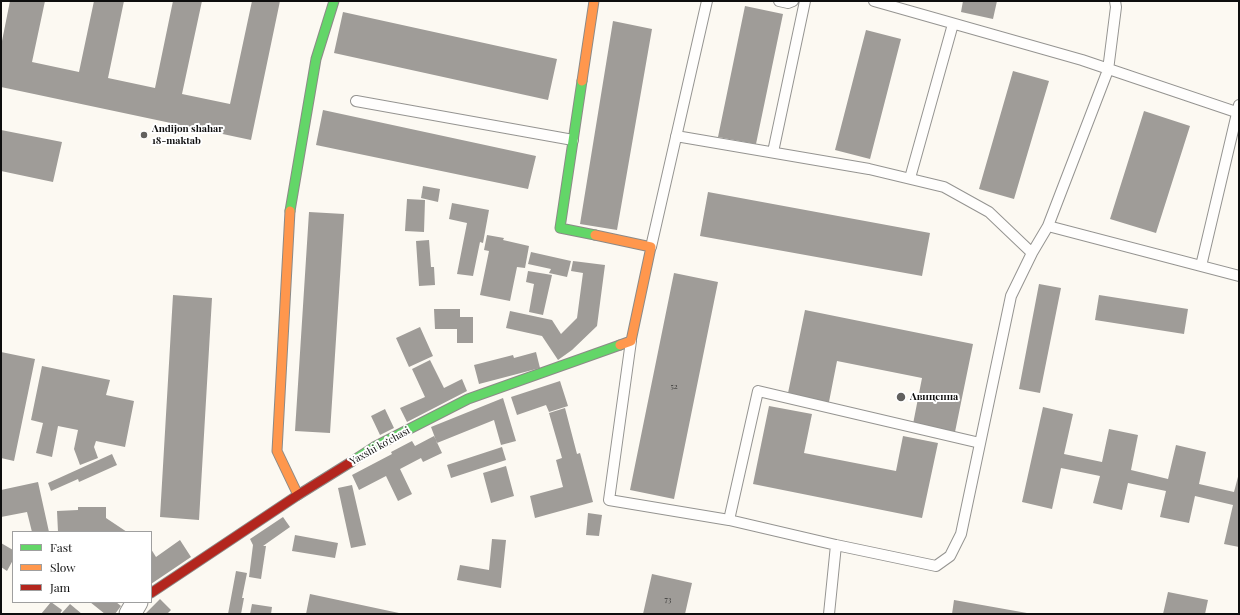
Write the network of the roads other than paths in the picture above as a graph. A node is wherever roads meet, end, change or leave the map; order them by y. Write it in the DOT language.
graph roads {
  1 [pos="334,1"];
  2 [pos="594,1"];
  3 [pos="707,1"];
  4 [pos="779,1"];
  5 [pos="793,1"];
  6 [pos="805,1"];
  7 [pos="874,1"];
  8 [pos="1115,1"];
  9 [pos="953,24"];
  10 [pos="1108,70"];
  11 [pos="356,101"];
  12 [pos="1238,110"];
  13 [pos="676,136"];
  14 [pos="573,140"];
  15 [pos="773,152"];
  16 [pos="910,178"];
  17 [pos="1048,226"];
  18 [pos="651,248"];
  19 [pos="1032,253"];
  20 [pos="1201,266"];
  21 [pos="1239,276"];
  22 [pos="631,340"];
  23 [pos="980,443"];
  24 [pos="298,495"];
  25 [pos="729,520"];
  26 [pos="836,545"];
  27 [pos="152,592"];
  28 [pos="136,603"];
  29 [pos="130,614"];
  30 [pos="829,614"];
  1 -- 24 [label="street"];
  2 -- 14 [label="street"];
  3 -- 13 [label="lane"];
  4 -- 5 [label="lane"];
  6 -- 15 [label="lane"];
  7 -- 9 [label="lane"];
  8 -- 10 [label="lane"];
  9 -- 10 [label="lane"];
  9 -- 16 [label="lane"];
  10 -- 12 [label="lane"];
  10 -- 17 [label="lane"];
  11 -- 14 [label="lane"];
  12 -- 20 [label="lane"];
  13 -- 15 [label="lane"];
  13 -- 18 [label="lane"];
  14 -- 18 [label="street"];
  15 -- 16 [label="lane"];
  16 -- 19 [label="lane"];
  17 -- 19 [label="lane"];
  17 -- 20 [label="lane"];
  18 -- 22 [label="street"];
  19 -- 23 [label="lane"];
  20 -- 21 [label="lane"];
  22 -- 24 [label="street, Yaxshi koʻchasi"];
  22 -- 25 [label="lane"];
  23 -- 25 [label="lane"];
  23 -- 26 [label="lane"];
  24 -- 27 [label="street, Yaxshi koʻchasi"];
  25 -- 26 [label="lane"];
  26 -- 30 [label="lane"];
  28 -- 29 [label="street"];
}
